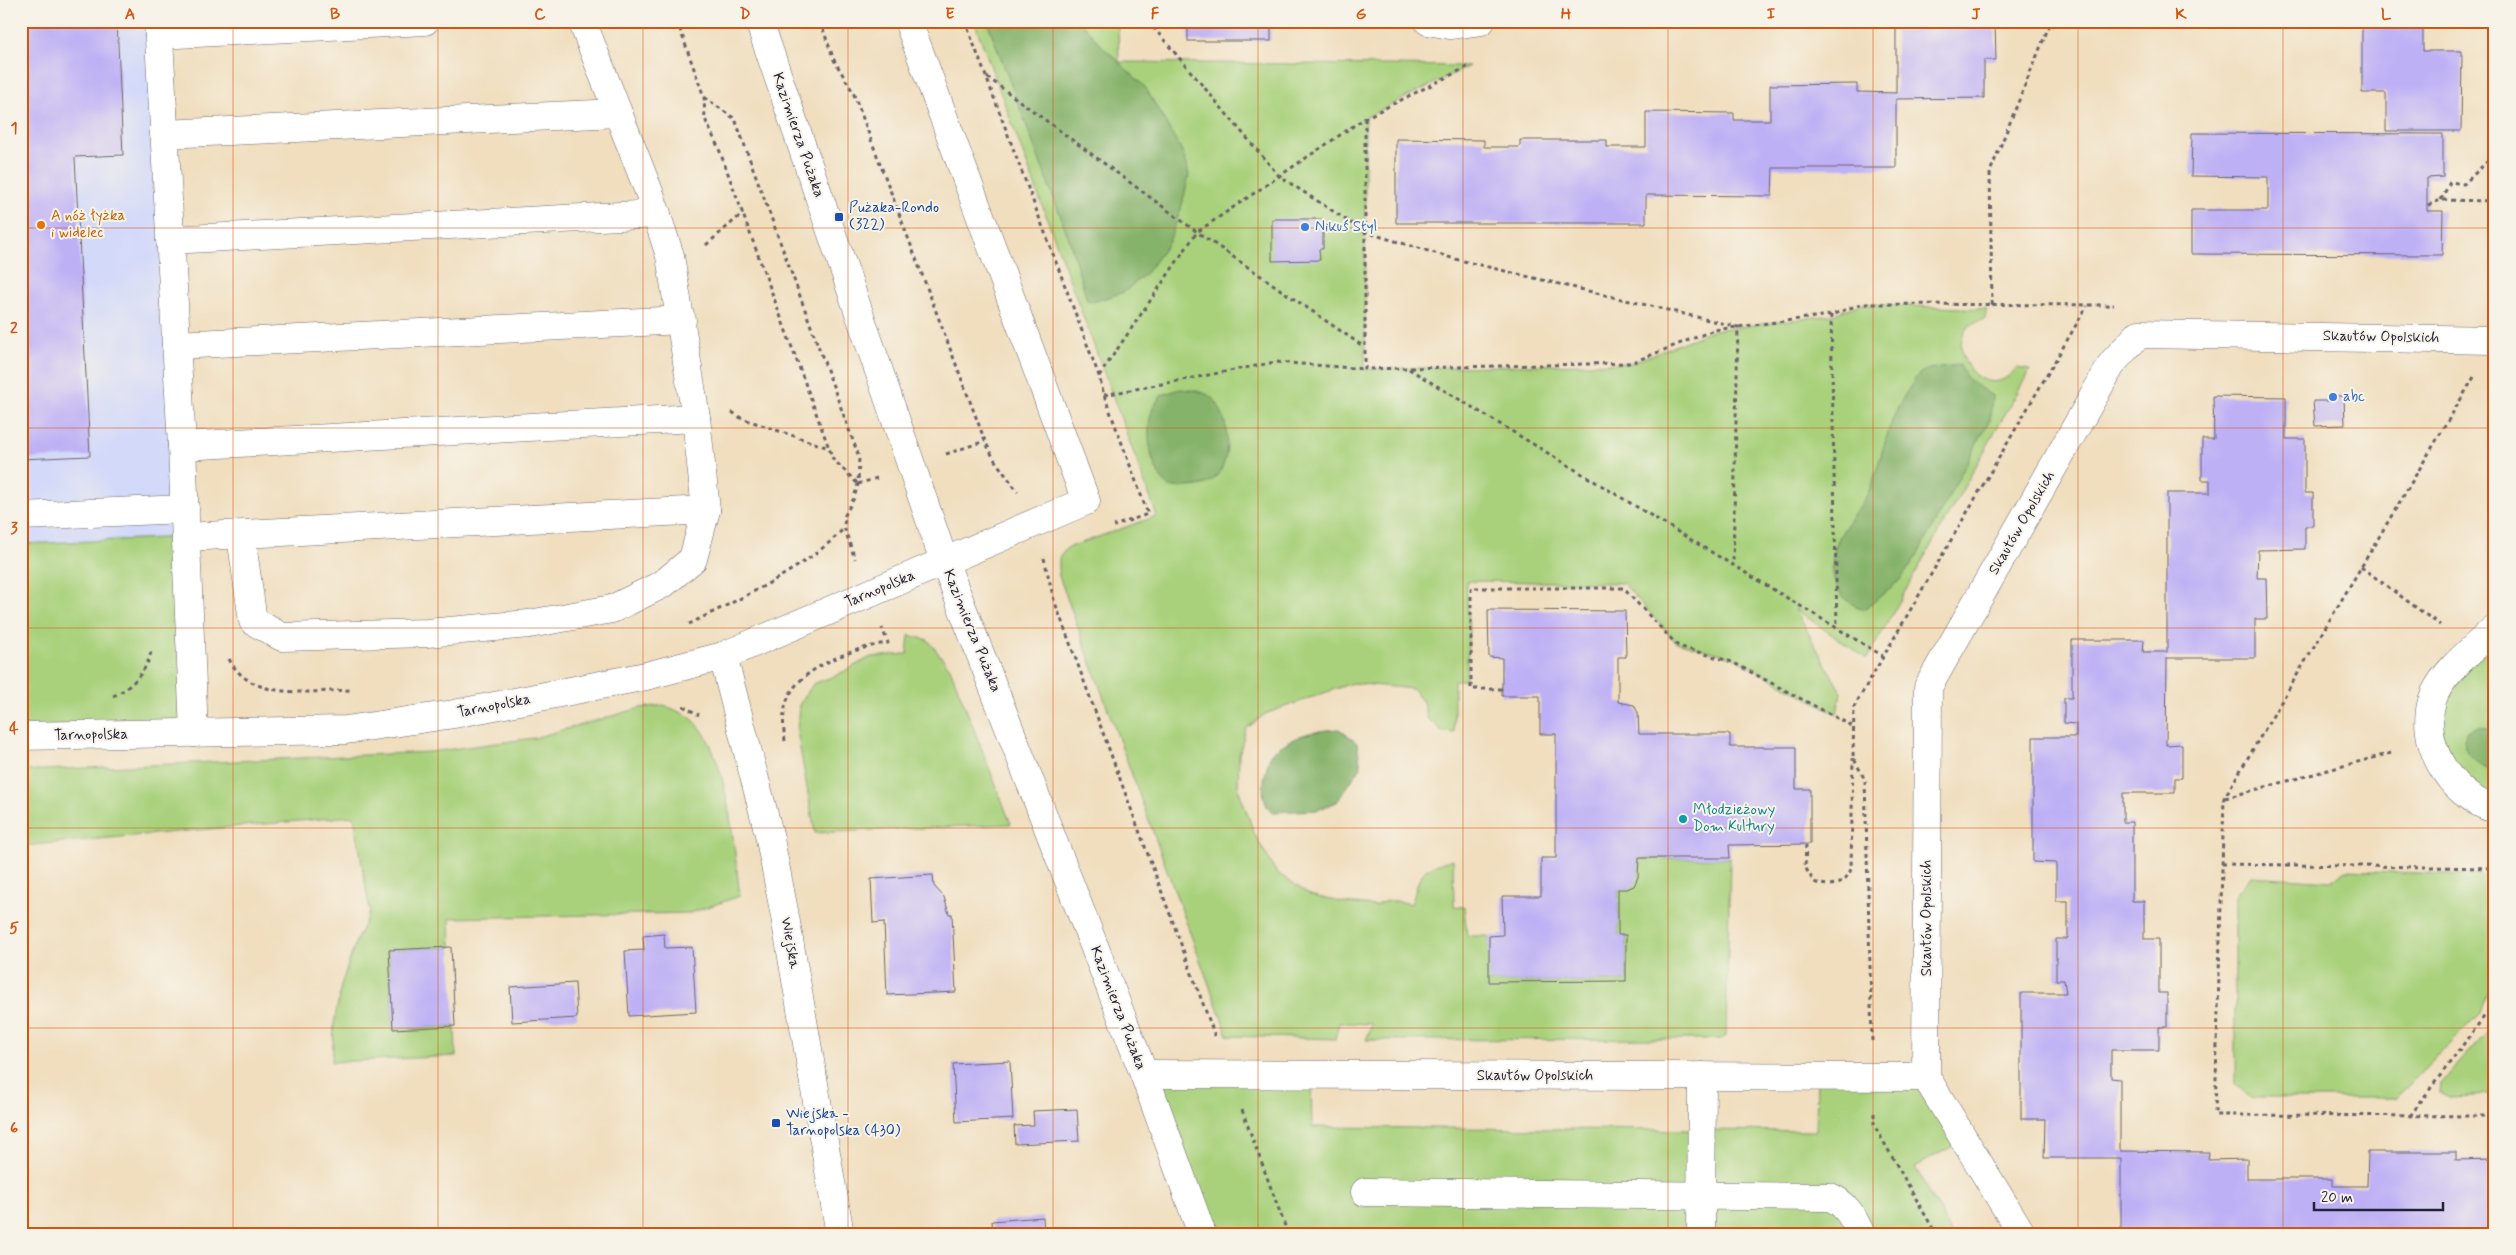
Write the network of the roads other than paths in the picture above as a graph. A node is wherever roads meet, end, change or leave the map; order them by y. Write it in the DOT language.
graph roads {
  1 [pos="426,21"];
  2 [pos="582,21"];
  3 [pos="758,21"];
  4 [pos="908,21"];
  5 [pos="1428,21"];
  6 [pos="1481,21"];
  7 [pos="158,28"];
  8 [pos="618,113"];
  9 [pos="164,134"];
  10 [pos="657,214"];
  11 [pos="170,240"];
  12 [pos="682,320"];
  13 [pos="2495,340"];
  14 [pos="176,345"];
  15 [pos="696,418"];
  16 [pos="182,446"];
  17 [pos="185,509"];
  18 [pos="706,510"];
  19 [pos="21,516"];
  20 [pos="241,536"];
  21 [pos="186,538"];
  22 [pos="944,561"];
  23 [pos="2495,628"];
  24 [pos="722,656"];
  25 [pos="194,733"];
  26 [pos="21,736"];
  27 [pos="2495,809"];
  28 [pos="1144,1074"];
  29 [pos="1702,1076"];
  30 [pos="1926,1077"];
  31 [pos="1365,1192"];
  32 [pos="1702,1197"];
  33 [pos="840,1234"];
  34 [pos="1202,1234"];
  35 [pos="1701,1234"];
  36 [pos="1862,1234"];
  37 [pos="2022,1234"];
  1 -- 7 [label="street"];
  2 -- 8 [label="street"];
  3 -- 22 [label="street, Kazimierza Pużaka"];
  4 -- 22 [label="street, Tarnopolska"];
  5 -- 6 [label="street"];
  7 -- 9 [label="street"];
  8 -- 9 [label="street"];
  8 -- 10 [label="street"];
  9 -- 11 [label="street"];
  10 -- 11 [label="street"];
  10 -- 12 [label="street"];
  11 -- 14 [label="street"];
  12 -- 14 [label="street"];
  12 -- 15 [label="street"];
  13 -- 30 [label="street, Skautów Opolskich"];
  14 -- 16 [label="street"];
  15 -- 16 [label="street"];
  15 -- 18 [label="street"];
  16 -- 17 [label="street"];
  17 -- 19 [label="street"];
  17 -- 21 [label="street"];
  18 -- 20 [label="street"];
  18 -- 20 [label="street"];
  20 -- 21 [label="street"];
  21 -- 25 [label="street"];
  22 -- 24 [label="street, Tarnopolska"];
  22 -- 28 [label="street, Kazimierza Pużaka"];
  23 -- 27 [label="street"];
  24 -- 25 [label="street, Tarnopolska"];
  24 -- 33 [label="street, Wiejska"];
  25 -- 26 [label="street, Tarnopolska"];
  28 -- 29 [label="street, Skautów Opolskich"];
  28 -- 34 [label="street, Kazimierza Pużaka"];
  29 -- 30 [label="street, Skautów Opolskich"];
  29 -- 32 [label="street"];
  30 -- 37 [label="street"];
  31 -- 32 [label="street"];
  32 -- 35 [label="street"];
  32 -- 36 [label="street"];
}
